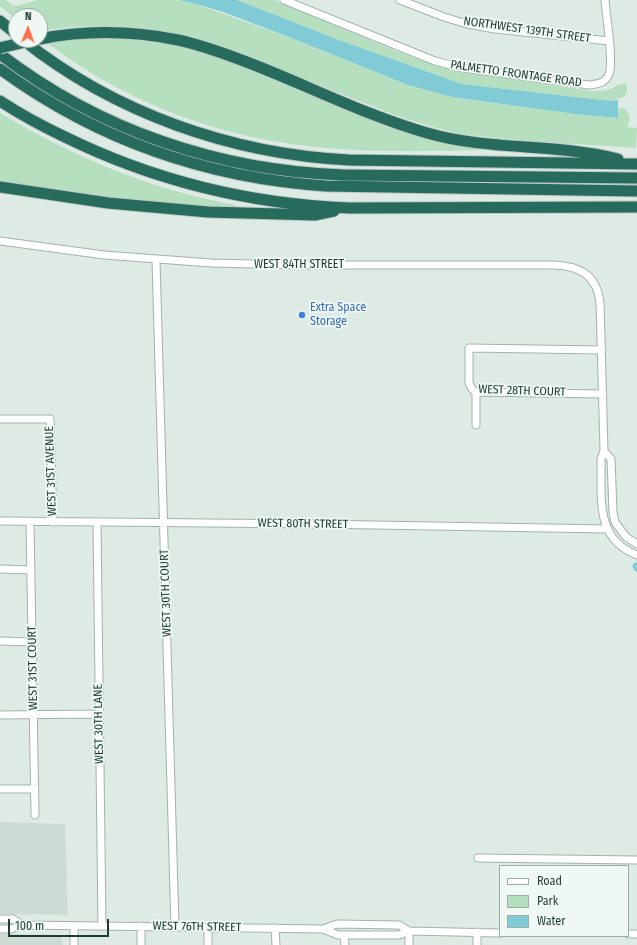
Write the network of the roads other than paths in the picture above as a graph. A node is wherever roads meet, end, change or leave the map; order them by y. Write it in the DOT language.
graph roads {
  1 [pos="284,0"];
  2 [pos="400,0"];
  3 [pos="605,0"];
  4 [pos="0,21"];
  5 [pos="8,28"];
  6 [pos="48,38"];
  7 [pos="609,41"];
  8 [pos="34,48"];
  9 [pos="0,54"];
  10 [pos="0,69"];
  11 [pos="0,101"];
  12 [pos="636,164"];
  13 [pos="637,178"];
  14 [pos="0,187"];
  15 [pos="637,192"];
  16 [pos="637,207"];
  17 [pos="349,208"];
  18 [pos="0,241"];
  19 [pos="156,260"];
  20 [pos="602,350"];
  21 [pos="476,392"];
  22 [pos="603,394"];
  23 [pos="0,419"];
  24 [pos="476,426"];
  25 [pos="604,451"];
  26 [pos="0,521"];
  27 [pos="30,522"];
  28 [pos="53,522"];
  29 [pos="97,522"];
  30 [pos="164,522"];
  31 [pos="607,529"];
  32 [pos="637,544"];
  33 [pos="637,555"];
  34 [pos="0,569"];
  35 [pos="31,570"];
  36 [pos="0,641"];
  37 [pos="32,642"];
  38 [pos="99,714"];
  39 [pos="0,715"];
  40 [pos="34,715"];
  41 [pos="0,789"];
  42 [pos="35,789"];
  43 [pos="35,815"];
  44 [pos="478,858"];
  45 [pos="505,858"];
  46 [pos="637,860"];
  47 [pos="565,863"];
  48 [pos="624,863"];
  49 [pos="505,865"];
  50 [pos="0,919"];
  51 [pos="23,925"];
  52 [pos="74,926"];
  53 [pos="102,926"];
  54 [pos="141,926"];
  55 [pos="176,927"];
  56 [pos="208,927"];
  57 [pos="275,928"];
  58 [pos="0,929"];
  59 [pos="322,929"];
  60 [pos="409,931"];
  61 [pos="477,932"];
  62 [pos="499,932"];
  63 [pos="344,934"];
  64 [pos="74,945"];
  65 [pos="141,945"];
  66 [pos="208,945"];
  67 [pos="276,945"];
  68 [pos="345,945"];
  69 [pos="409,945"];
  70 [pos="477,945"];
  1 -- 7 [label="street, PALMETTO FRONTAGE ROAD"];
  2 -- 7 [label="street, NORTHWEST 139TH STREET"];
  3 -- 7 [label="street, PALMETTO FRONTAGE ROAD"];
  4 -- 5 [label="highway"];
  6 -- 12 [label="highway"];
  8 -- 12 [label="highway"];
  9 -- 13 [label="highway"];
  10 -- 15 [label="highway"];
  11 -- 17 [label="highway"];
  14 -- 17 [label="highway"];
  16 -- 17 [label="highway"];
  18 -- 19 [label="street, WEST 84TH STREET"];
  19 -- 20 [label="street, WEST 84TH STREET"];
  19 -- 30 [label="street, WEST 30TH COURT"];
  20 -- 21 [label="street, WEST 28TH COURT"];
  20 -- 22 [label="street"];
  21 -- 22 [label="street, WEST 28TH COURT"];
  21 -- 24 [label="street"];
  22 -- 25 [label="street"];
  23 -- 28 [label="street, WEST 31ST AVENUE"];
  25 -- 31 [label="street"];
  25 -- 32 [label="street"];
  26 -- 27 [label="street, WEST 80TH STREET"];
  27 -- 28 [label="street, WEST 80TH STREET"];
  27 -- 35 [label="street, WEST 31ST COURT"];
  28 -- 29 [label="street, WEST 80TH STREET"];
  29 -- 30 [label="street, WEST 80TH STREET"];
  29 -- 38 [label="street, WEST 30TH LANE"];
  30 -- 31 [label="street, WEST 80TH STREET"];
  30 -- 55 [label="street, WEST 30TH COURT"];
  31 -- 33 [label="street"];
  34 -- 35 [label="street"];
  35 -- 37 [label="street, WEST 31ST COURT"];
  36 -- 37 [label="street"];
  37 -- 40 [label="street, WEST 31ST COURT"];
  38 -- 40 [label="street"];
  38 -- 53 [label="street, WEST 30TH LANE"];
  39 -- 40 [label="street"];
  40 -- 42 [label="street, WEST 31ST COURT"];
  41 -- 42 [label="street"];
  42 -- 43 [label="street, WEST 31ST COURT"];
  44 -- 45 [label="street"];
  45 -- 47 [label="street"];
  45 -- 49 [label="street"];
  46 -- 48 [label="street"];
  47 -- 48 [label="street"];
  50 -- 51 [label="street, WEST 76TH STREET"];
  51 -- 52 [label="street, WEST 76TH STREET"];
  51 -- 58 [label="street, WEST 76TH STREET"];
  52 -- 53 [label="street, WEST 76TH STREET"];
  52 -- 64 [label="street"];
  53 -- 54 [label="street, WEST 76TH STREET"];
  54 -- 55 [label="street, WEST 76TH STREET"];
  54 -- 65 [label="street"];
  55 -- 56 [label="street, WEST 76TH STREET"];
  56 -- 57 [label="street, WEST 76TH STREET"];
  56 -- 66 [label="street"];
  57 -- 59 [label="street, WEST 76TH STREET"];
  57 -- 67 [label="street"];
  59 -- 60 [label="street, WEST 76TH STREET"];
  59 -- 63 [label="street, WEST 76TH STREET"];
  60 -- 61 [label="street, WEST 76TH STREET"];
  60 -- 63 [label="street, WEST 76TH STREET"];
  60 -- 69 [label="street"];
  61 -- 62 [label="street, WEST 76TH STREET"];
  61 -- 70 [label="street"];
  63 -- 68 [label="street"];
}
